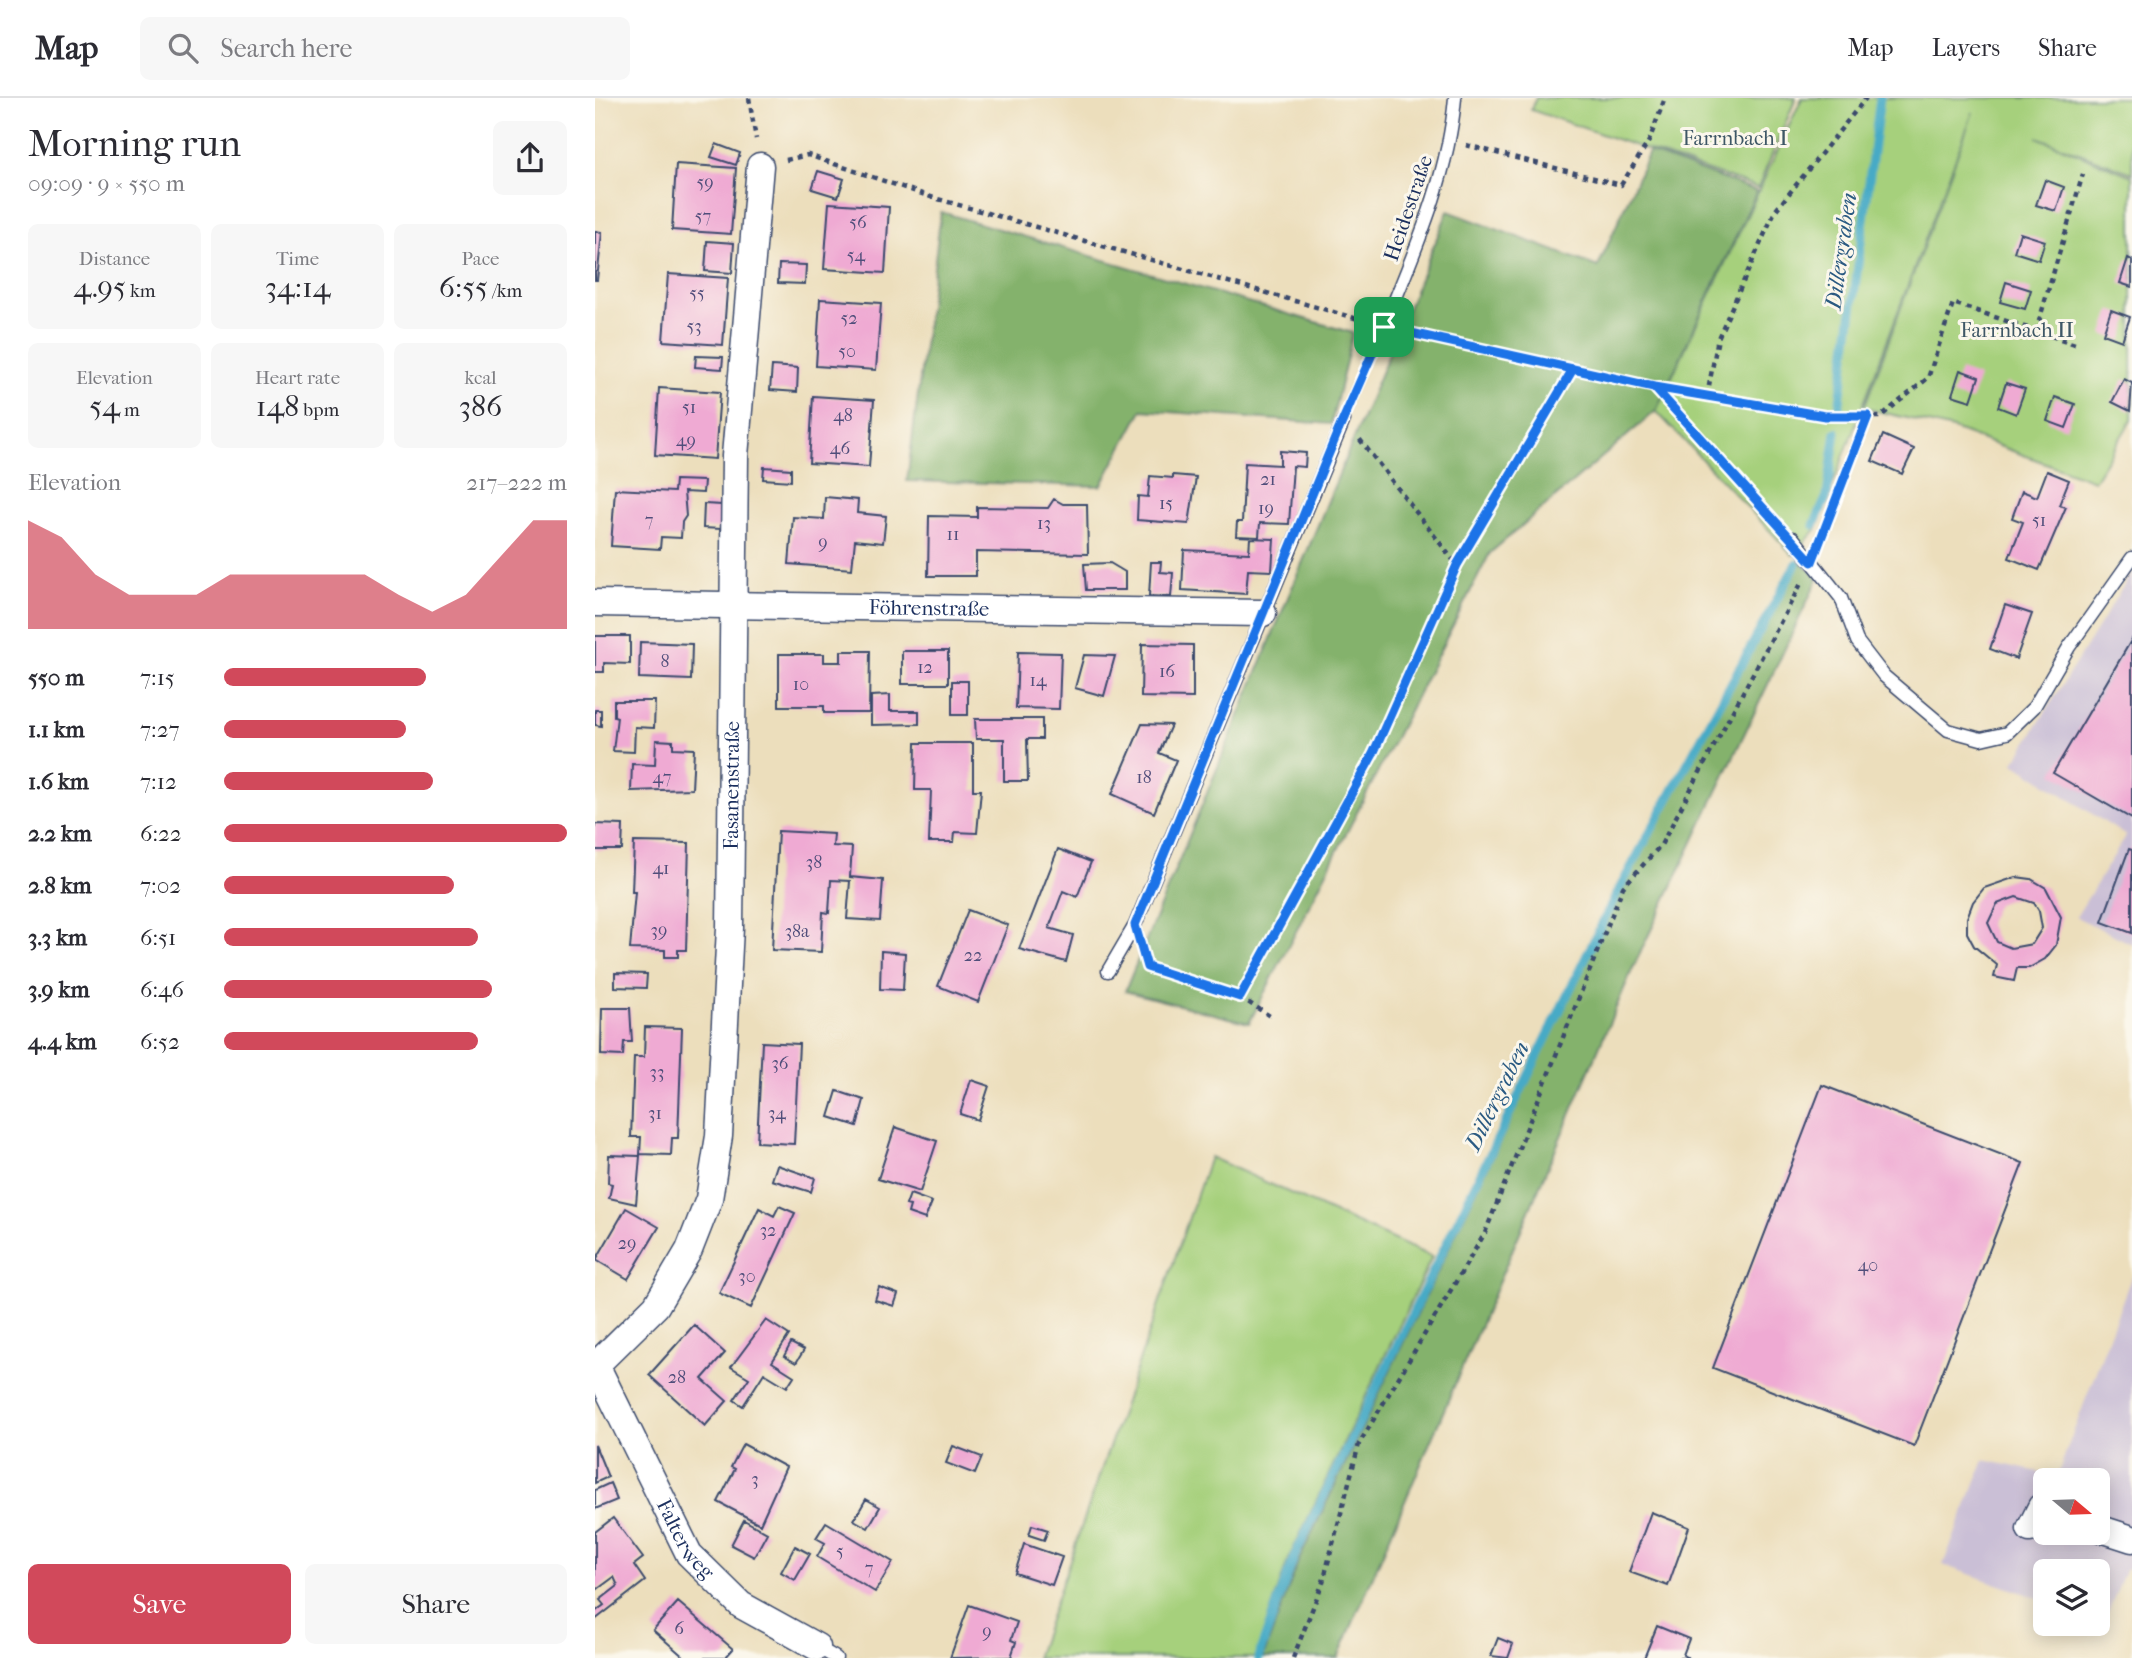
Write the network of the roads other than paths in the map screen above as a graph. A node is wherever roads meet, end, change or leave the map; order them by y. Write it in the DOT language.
graph roads {
  1 [pos="1455,98"];
  2 [pos="760,166"];
  3 [pos="1384,327"];
  4 [pos="1344,420"];
  5 [pos="1793,538"];
  6 [pos="2132,558"];
  7 [pos="595,603"];
  8 [pos="733,606"];
  9 [pos="1263,613"];
  10 [pos="1108,971"];
  11 [pos="596,1365"];
  12 [pos="2111,1532"];
  13 [pos="2132,1539"];
  14 [pos="827,1652"];
  1 -- 3 [label="lane, Heidestraße"];
  2 -- 8 [label="street, Fasanenstraße"];
  4 -- 9 [label="lane"];
  5 -- 6 [label="lane"];
  7 -- 8 [label="street, Föhrenstraße"];
  8 -- 9 [label="street, Föhrenstraße"];
  8 -- 11 [label="street, Fasanenstraße"];
  9 -- 10 [label="lane"];
  11 -- 14 [label="street, Falterweg"];
  12 -- 13 [label="street"];
}
